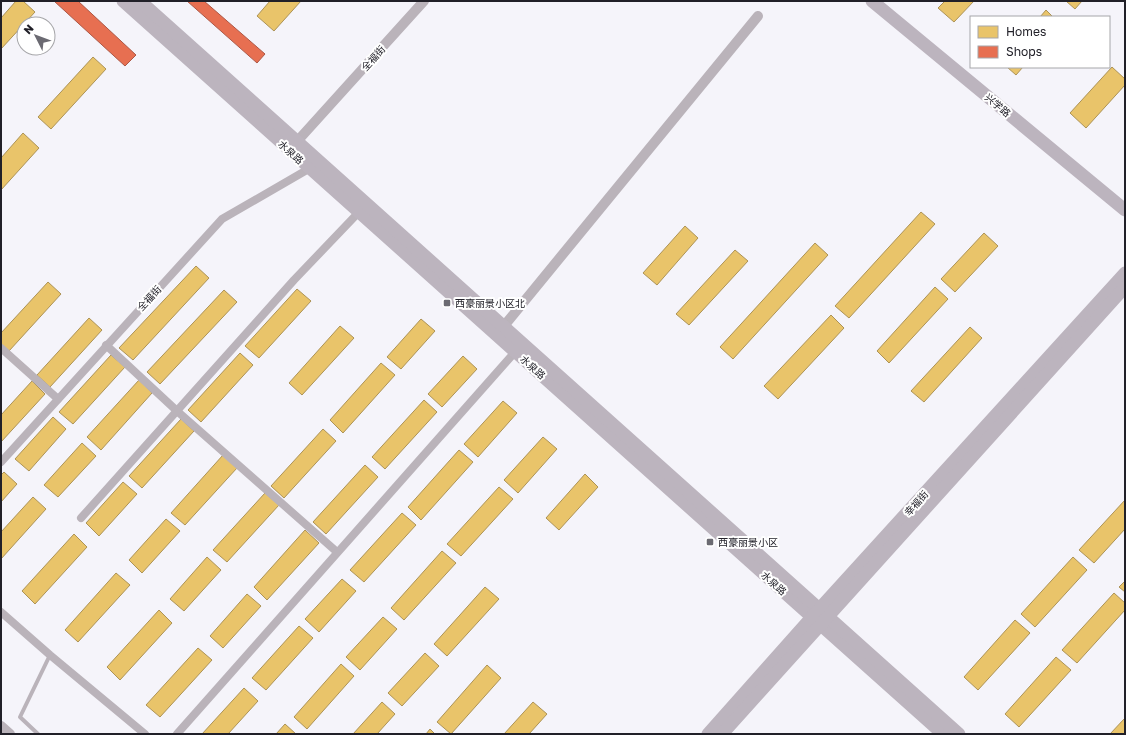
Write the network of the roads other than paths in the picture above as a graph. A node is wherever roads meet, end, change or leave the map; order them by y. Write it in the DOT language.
graph roads {
  1 [pos="123,1"];
  2 [pos="140,1"];
  3 [pos="424,1"];
  4 [pos="872,1"];
  5 [pos="758,16"];
  6 [pos="293,146"];
  7 [pos="314,165"];
  8 [pos="1125,210"];
  9 [pos="359,212"];
  10 [pos="1125,273"];
  11 [pos="1125,286"];
  12 [pos="500,330"];
  13 [pos="106,345"];
  14 [pos="1,348"];
  15 [pos="515,352"];
  16 [pos="58,399"];
  17 [pos="177,411"];
  18 [pos="1,462"];
  19 [pos="81,518"];
  20 [pos="337,552"];
  21 [pos="1,612"];
  22 [pos="820,617"];
  23 [pos="50,655"];
  24 [pos="1,726"];
  25 [pos="10,734"];
  26 [pos="38,734"];
  27 [pos="145,734"];
  28 [pos="177,734"];
  29 [pos="708,734"];
  30 [pos="722,734"];
  31 [pos="943,734"];
  32 [pos="958,734"];
  1 -- 6 [label="main road, 水泉路"];
  2 -- 6 [label="main road, 水泉路"];
  3 -- 6 [label="street, 全福街"];
  4 -- 8 [label="main road, 兴学路"];
  5 -- 12 [label="street"];
  6 -- 7 [label="main road, 水泉路"];
  7 -- 9 [label="main road, 水泉路"];
  7 -- 12 [label="main road, 水泉路"];
  7 -- 13 [label="street, 全福街"];
  9 -- 12 [label="main road, 水泉路"];
  9 -- 17 [label="street"];
  10 -- 22 [label="main road, 幸福街"];
  11 -- 22 [label="main road, 幸福街"];
  12 -- 15 [label="main road, 水泉路"];
  12 -- 22 [label="main road, 水泉路"];
  13 -- 16 [label="street, 全福街"];
  13 -- 17 [label="street"];
  14 -- 16 [label="street"];
  15 -- 20 [label="street"];
  15 -- 22 [label="main road, 水泉路"];
  16 -- 18 [label="street, 全福街"];
  17 -- 19 [label="street"];
  17 -- 20 [label="street"];
  20 -- 28 [label="street"];
  21 -- 23 [label="street"];
  22 -- 29 [label="main road, 幸福街"];
  22 -- 30 [label="main road, 幸福街"];
  22 -- 31 [label="main road, 水泉路"];
  22 -- 32 [label="main road, 水泉路"];
  23 -- 26 [label="lane"];
  23 -- 27 [label="street"];
  24 -- 25 [label="street"];
}
